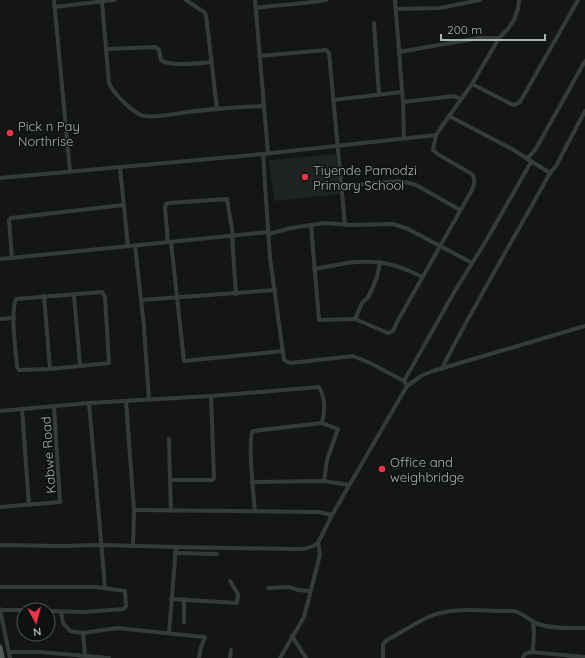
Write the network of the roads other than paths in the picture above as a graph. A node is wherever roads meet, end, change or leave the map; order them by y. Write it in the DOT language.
graph roads {
  1 [pos="54,0"];
  2 [pos="114,0"];
  3 [pos="186,0"];
  4 [pos="255,0"];
  5 [pos="326,0"];
  6 [pos="395,0"];
  7 [pos="480,0"];
  8 [pos="519,0"];
  9 [pos="578,0"];
  10 [pos="102,2"];
  11 [pos="54,7"];
  12 [pos="256,8"];
  13 [pos="396,9"];
  14 [pos="374,23"];
  15 [pos="499,38"];
  16 [pos="107,48"];
  17 [pos="399,52"];
  18 [pos="259,56"];
  19 [pos="585,61"];
  20 [pos="212,62"];
  21 [pos="472,84"];
  22 [pos="402,92"];
  23 [pos="379,94"];
  24 [pos="460,99"];
  25 [pos="333,100"];
  26 [pos="403,102"];
  27 [pos="263,106"];
  28 [pos="217,109"];
  29 [pos="585,112"];
  30 [pos="449,116"];
  31 [pos="436,135"];
  32 [pos="404,138"];
  33 [pos="337,145"];
  34 [pos="266,154"];
  35 [pos="529,160"];
  36 [pos="120,168"];
  37 [pos="70,171"];
  38 [pos="550,173"];
  39 [pos="0,178"];
  40 [pos="341,186"];
  41 [pos="124,205"];
  42 [pos="460,210"];
  43 [pos="311,225"];
  44 [pos="345,225"];
  45 [pos="269,233"];
  46 [pos="232,236"];
  47 [pos="170,242"];
  48 [pos="135,245"];
  49 [pos="441,245"];
  50 [pos="128,246"];
  51 [pos="12,258"];
  52 [pos="0,259"];
  53 [pos="380,262"];
  54 [pos="472,262"];
  55 [pos="314,269"];
  56 [pos="423,277"];
  57 [pos="275,290"];
  58 [pos="236,294"];
  59 [pos="74,295"];
  60 [pos="44,296"];
  61 [pos="178,298"];
  62 [pos="141,300"];
  63 [pos="14,318"];
  64 [pos="0,319"];
  65 [pos="355,319"];
  66 [pos="585,326"];
  67 [pos="283,351"];
  68 [pos="80,365"];
  69 [pos="50,368"];
  70 [pos="442,368"];
  71 [pos="404,381"];
  72 [pos="407,386"];
  73 [pos="212,396"];
  74 [pos="149,400"];
  75 [pos="126,402"];
  76 [pos="89,403"];
  77 [pos="54,407"];
  78 [pos="22,409"];
  79 [pos="0,411"];
  80 [pos="322,423"];
  81 [pos="169,439"];
  82 [pos="170,480"];
  83 [pos="324,481"];
  84 [pos="252,482"];
  85 [pos="349,485"];
  86 [pos="29,505"];
  87 [pos="0,507"];
  88 [pos="134,510"];
  89 [pos="171,511"];
  90 [pos="255,511"];
  91 [pos="332,514"];
  92 [pos="318,543"];
  93 [pos="0,545"];
  94 [pos="100,545"];
  95 [pos="134,546"];
  96 [pos="176,548"];
  97 [pos="206,548"];
  98 [pos="175,553"];
  99 [pos="206,554"];
  100 [pos="217,554"];
  101 [pos="230,580"];
  102 [pos="0,587"];
  103 [pos="105,587"];
  104 [pos="268,588"];
  105 [pos="310,591"];
  106 [pos="171,599"];
  107 [pos="184,599"];
  108 [pos="0,609"];
  109 [pos="16,610"];
  110 [pos="56,612"];
  111 [pos="61,612"];
  112 [pos="184,622"];
  113 [pos="533,622"];
  114 [pos="585,628"];
  115 [pos="83,633"];
  116 [pos="169,633"];
  117 [pos="292,636"];
  118 [pos="0,647"];
  119 [pos="231,650"];
  120 [pos="9,652"];
  121 [pos="531,652"];
  122 [pos="85,655"];
  123 [pos="585,657"];
  124 [pos="2,658"];
  125 [pos="10,658"];
  126 [pos="109,658"];
  127 [pos="199,658"];
  128 [pos="230,658"];
  129 [pos="280,658"];
  130 [pos="306,658"];
  131 [pos="383,658"];
  132 [pos="523,658"];
  1 -- 11 [label="street"];
  2 -- 10 [label="street"];
  3 -- 20 [label="street"];
  4 -- 12 [label="street"];
  5 -- 12 [label="street"];
  6 -- 13 [label="street"];
  7 -- 13 [label="street"];
  8 -- 15 [label="street"];
  9 -- 21 [label="street"];
  10 -- 11 [label="street"];
  10 -- 16 [label="street"];
  11 -- 37 [label="street"];
  12 -- 18 [label="street"];
  13 -- 17 [label="street"];
  14 -- 23 [label="street"];
  15 -- 17 [label="street"];
  15 -- 21 [label="street"];
  16 -- 20 [label="street"];
  16 -- 28 [label="street"];
  17 -- 22 [label="street"];
  18 -- 25 [label="street"];
  18 -- 27 [label="street"];
  19 -- 35 [label="street"];
  20 -- 28 [label="street"];
  21 -- 24 [label="street"];
  22 -- 23 [label="street"];
  22 -- 26 [label="street"];
  23 -- 25 [label="street"];
  24 -- 26 [label="street"];
  24 -- 30 [label="street"];
  25 -- 33 [label="street"];
  26 -- 32 [label="street"];
  27 -- 28 [label="street"];
  27 -- 34 [label="street"];
  29 -- 38 [label="street"];
  30 -- 31 [label="street"];
  30 -- 35 [label="street"];
  31 -- 32 [label="street"];
  31 -- 42 [label="street"];
  32 -- 33 [label="street"];
  33 -- 34 [label="street"];
  33 -- 40 [label="street"];
  34 -- 36 [label="street"];
  34 -- 45 [label="street"];
  35 -- 38 [label="street"];
  35 -- 54 [label="street"];
  36 -- 37 [label="street"];
  36 -- 41 [label="street"];
  37 -- 39 [label="street"];
  38 -- 70 [label="street"];
  40 -- 42 [label="street"];
  40 -- 44 [label="street"];
  41 -- 50 [label="street"];
  41 -- 51 [label="street"];
  42 -- 49 [label="street"];
  43 -- 44 [label="street"];
  43 -- 45 [label="street"];
  43 -- 55 [label="street"];
  44 -- 49 [label="street"];
  45 -- 46 [label="street"];
  45 -- 57 [label="street"];
  46 -- 47 [label="street"];
  46 -- 47 [label="street"];
  46 -- 58 [label="street"];
  47 -- 48 [label="street"];
  47 -- 61 [label="street"];
  48 -- 50 [label="street"];
  48 -- 62 [label="street"];
  49 -- 54 [label="street"];
  49 -- 56 [label="street"];
  50 -- 51 [label="street"];
  51 -- 52 [label="street"];
  53 -- 55 [label="street"];
  53 -- 56 [label="street"];
  53 -- 65 [label="street"];
  54 -- 71 [label="street"];
  55 -- 65 [label="street"];
  56 -- 65 [label="street"];
  57 -- 58 [label="street"];
  57 -- 67 [label="street"];
  58 -- 61 [label="street"];
  59 -- 60 [label="street"];
  59 -- 68 [label="street"];
  59 -- 68 [label="street"];
  60 -- 63 [label="street"];
  60 -- 69 [label="street"];
  61 -- 62 [label="street"];
  61 -- 67 [label="street"];
  62 -- 74 [label="street"];
  63 -- 64 [label="street"];
  63 -- 69 [label="street"];
  66 -- 70 [label="street"];
  67 -- 71 [label="street"];
  68 -- 69 [label="street"];
  70 -- 72 [label="street"];
  71 -- 72 [label="street"];
  72 -- 85 [label="street"];
  73 -- 74 [label="street"];
  73 -- 80 [label="street"];
  73 -- 82 [label="street"];
  74 -- 75 [label="street"];
  75 -- 76 [label="street"];
  75 -- 88 [label="street"];
  76 -- 77 [label="street"];
  76 -- 94 [label="street"];
  77 -- 78 [label="street"];
  77 -- 86 [label="street, Kabwe Road"];
  78 -- 79 [label="street"];
  78 -- 86 [label="street"];
  80 -- 83 [label="street"];
  80 -- 84 [label="street"];
  81 -- 82 [label="street"];
  82 -- 89 [label="street"];
  83 -- 84 [label="street"];
  83 -- 85 [label="street"];
  84 -- 90 [label="street"];
  85 -- 91 [label="street"];
  86 -- 87 [label="street"];
  88 -- 89 [label="street"];
  88 -- 95 [label="street"];
  89 -- 90 [label="street"];
  90 -- 91 [label="street"];
  91 -- 92 [label="street"];
  92 -- 97 [label="street"];
  92 -- 105 [label="street"];
  93 -- 94 [label="street"];
  94 -- 95 [label="street"];
  94 -- 103 [label="street"];
  95 -- 96 [label="street"];
  96 -- 97 [label="street"];
  96 -- 98 [label="street"];
  97 -- 99 [label="street"];
  98 -- 99 [label="street"];
  98 -- 106 [label="street"];
  99 -- 100 [label="street"];
  101 -- 107 [label="street"];
  102 -- 103 [label="street"];
  103 -- 111 [label="street"];
  104 -- 105 [label="street"];
  105 -- 117 [label="street"];
  106 -- 107 [label="street"];
  106 -- 116 [label="street"];
  107 -- 112 [label="street"];
  108 -- 109 [label="street"];
  108 -- 120 [label="street"];
  110 -- 111 [label="street"];
  111 -- 115 [label="street"];
  113 -- 114 [label="street"];
  113 -- 121 [label="street"];
  113 -- 131 [label="street"];
  115 -- 116 [label="street"];
  115 -- 122 [label="street"];
  116 -- 127 [label="street"];
  117 -- 129 [label="street"];
  117 -- 130 [label="street"];
  118 -- 124 [label="main road"];
  119 -- 128 [label="street"];
  120 -- 122 [label="street"];
  120 -- 125 [label="street"];
  121 -- 123 [label="street"];
  121 -- 132 [label="street"];
  122 -- 126 [label="street"];
}
